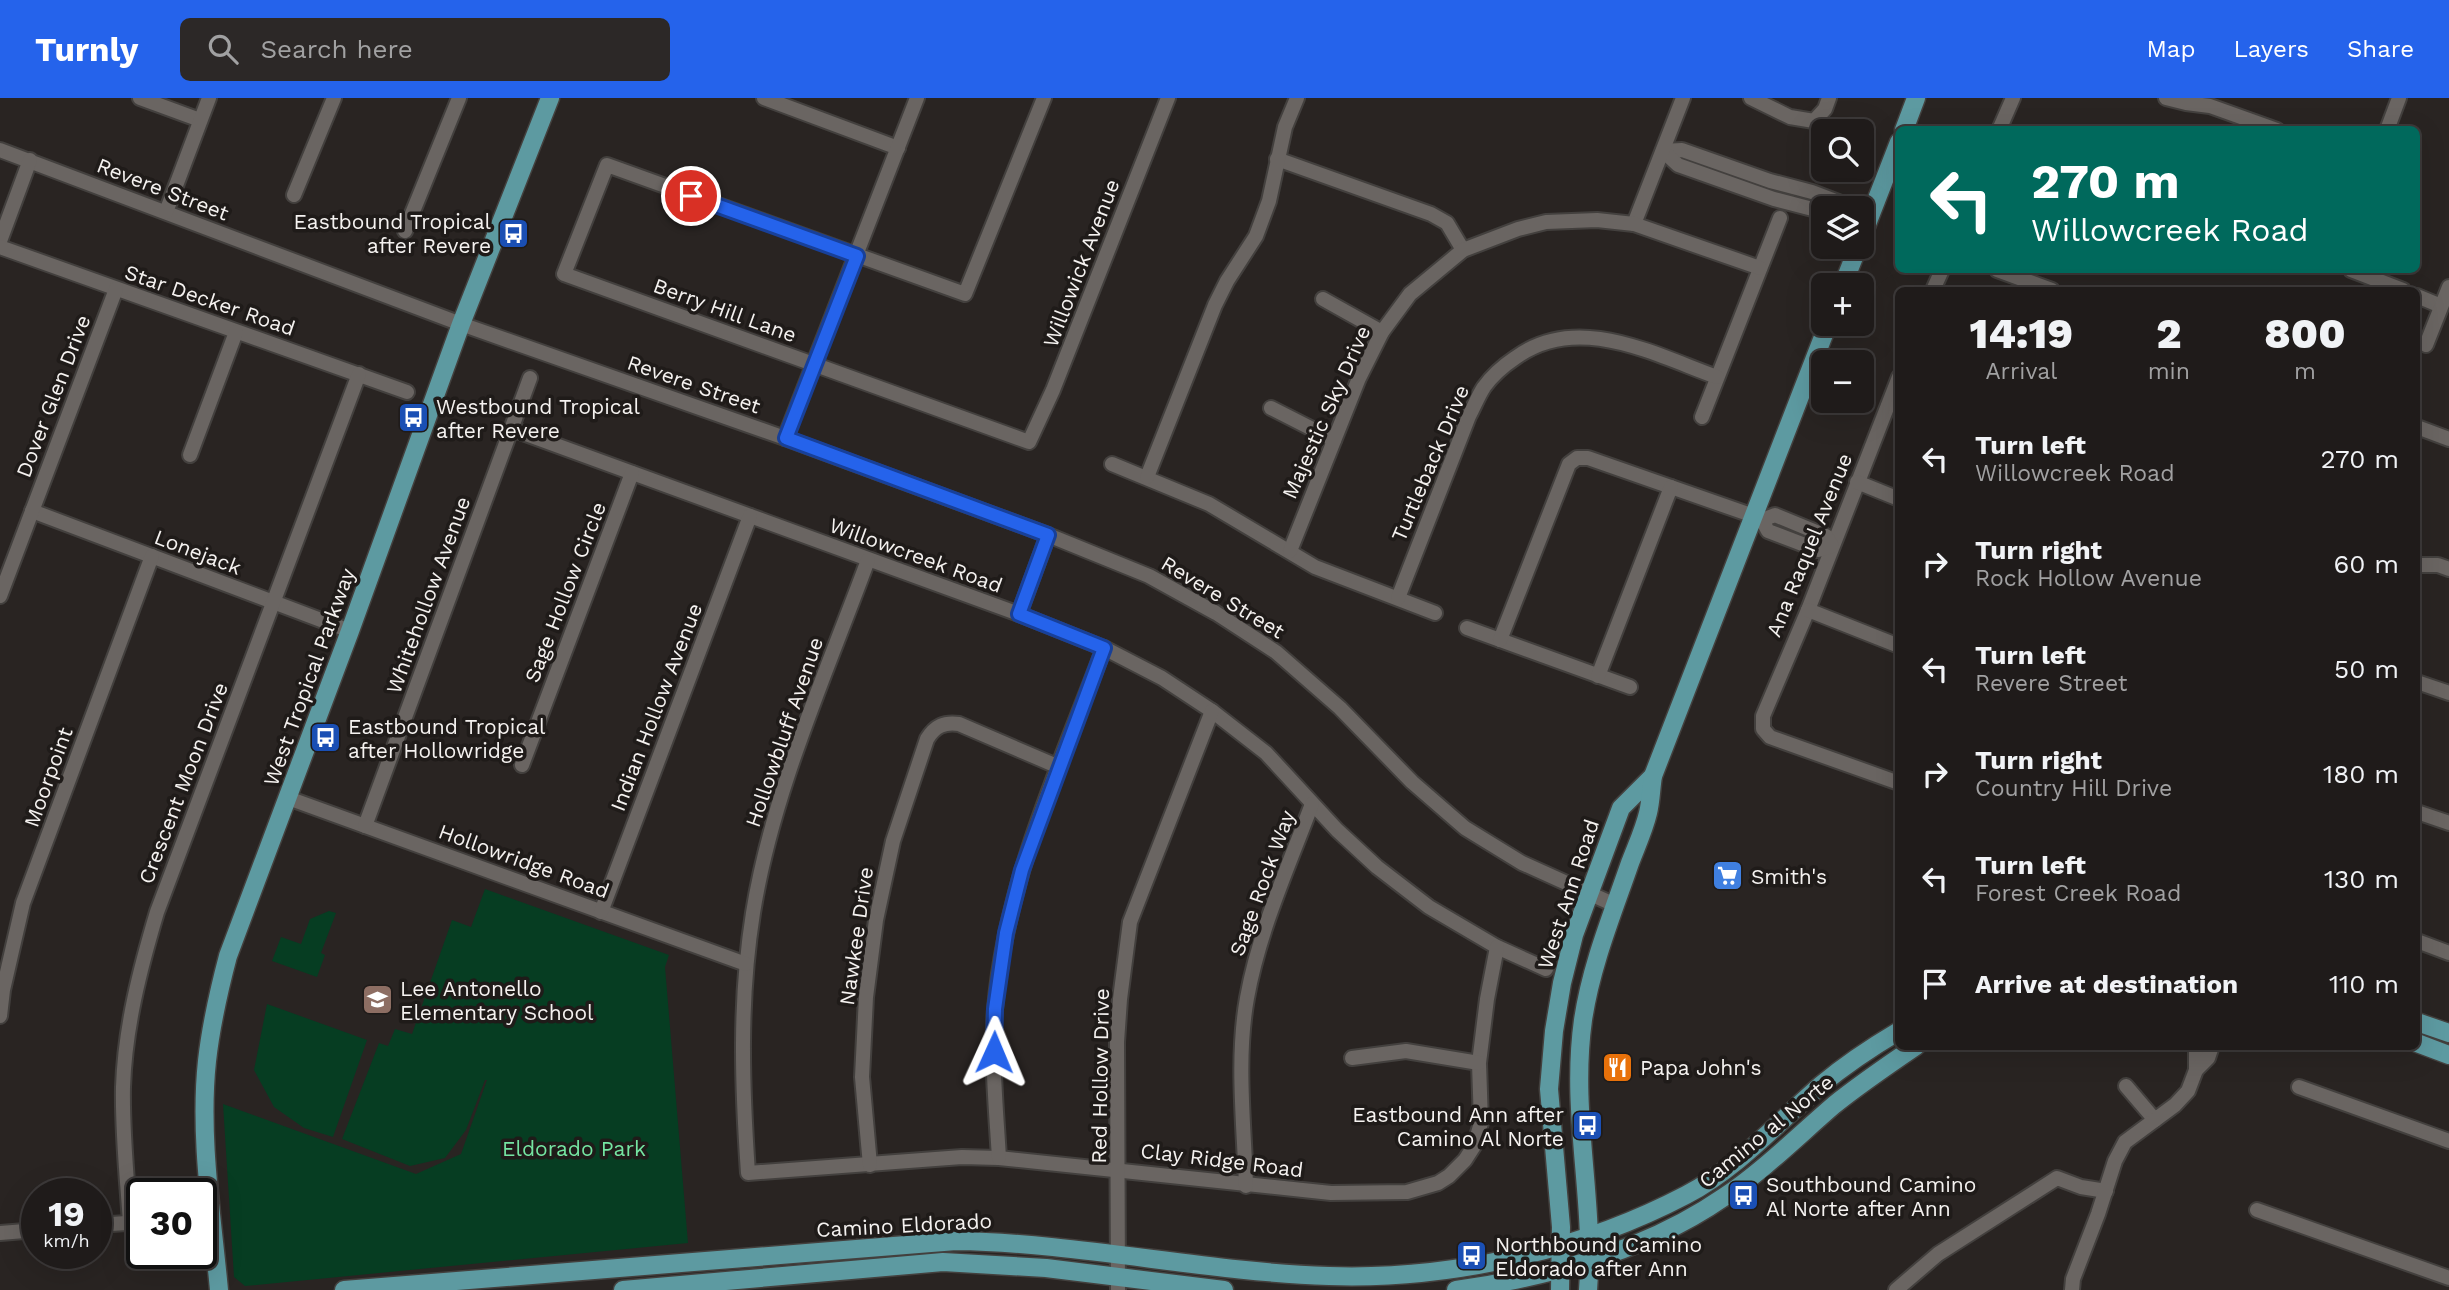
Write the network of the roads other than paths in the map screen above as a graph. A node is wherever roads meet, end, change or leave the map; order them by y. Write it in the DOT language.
graph roads {
  1 [pos="140,98"];
  2 [pos="209,98"];
  3 [pos="334,98"];
  4 [pos="459,98"];
  5 [pos="550,98"];
  6 [pos="765,98"];
  7 [pos="917,98"];
  8 [pos="1044,98"];
  9 [pos="1167,98"];
  10 [pos="1297,98"];
  11 [pos="1683,98"];
  12 [pos="1751,98"];
  13 [pos="1829,98"];
  14 [pos="1916,98"];
  15 [pos="2013,98"];
  16 [pos="2166,98"];
  17 [pos="2399,98"];
  18 [pos="200,120"];
  19 [pos="2251,125"];
  20 [pos="1906,126"];
  21 [pos="2001,126"];
  22 [pos="2388,126"];
  23 [pos="898,148"];
  24 [pos="0,150"];
  25 [pos="1663,151"];
  26 [pos="1895,151"];
  27 [pos="1277,159"];
  28 [pos="30,160"];
  29 [pos="294,195"];
  30 [pos="1819,196"];
  31 [pos="1874,197"];
  32 [pos="1811,209"];
  33 [pos="166,212"];
  34 [pos="1780,219"];
  35 [pos="1634,225"];
  36 [pos="405,231"];
  37 [pos="0,241"];
  38 [pos="0,247"];
  39 [pos="1463,250"];
  40 [pos="857,256"];
  41 [pos="1760,268"];
  42 [pos="2005,273"];
  43 [pos="2359,273"];
  44 [pos="2044,287"];
  45 [pos="2395,287"];
  46 [pos="2449,287"];
  47 [pos="116,289"];
  48 [pos="2420,297"];
  49 [pos="1323,299"];
  50 [pos="2441,306"];
  51 [pos="461,324"];
  52 [pos="236,332"];
  53 [pos="1382,332"];
  54 [pos="1824,336"];
  55 [pos="2426,345"];
  56 [pos="814,366"];
  57 [pos="359,374"];
  58 [pos="1717,377"];
  59 [pos="530,378"];
  60 [pos="1895,387"];
  61 [pos="407,392"];
  62 [pos="1271,408"];
  63 [pos="1702,417"];
  64 [pos="2420,428"];
  65 [pos="512,429"];
  66 [pos="786,438"];
  67 [pos="2449,439"];
  68 [pos="1334,440"];
  69 [pos="1029,442"];
  70 [pos="190,456"];
  71 [pos="1112,464"];
  72 [pos="632,473"];
  73 [pos="1147,477"];
  74 [pos="1857,482"];
  75 [pos="1671,487"];
  76 [pos="1895,497"];
  77 [pos="32,511"];
  78 [pos="750,516"];
  79 [pos="1758,518"];
  80 [pos="1048,535"];
  81 [pos="1832,546"];
  82 [pos="1290,551"];
  83 [pos="152,556"];
  84 [pos="868,560"];
  85 [pos="2420,565"];
  86 [pos="2449,569"];
  87 [pos="0,596"];
  88 [pos="1398,598"];
  89 [pos="273,602"];
  90 [pos="1808,610"];
  91 [pos="1435,613"];
  92 [pos="1019,614"];
  93 [pos="1467,628"];
  94 [pos="350,631"];
  95 [pos="1500,640"];
  96 [pos="1895,644"];
  97 [pos="1104,648"];
  98 [pos="1598,676"];
  99 [pos="2420,683"];
  100 [pos="1630,687"];
  101 [pos="2449,693"];
  102 [pos="1212,711"];
  103 [pos="522,765"];
  104 [pos="1059,767"];
  105 [pos="1653,776"];
  106 [pos="1895,782"];
  107 [pos="288,798"];
  108 [pos="1312,804"];
  109 [pos="2420,812"];
  110 [pos="2449,823"];
  111 [pos="365,826"];
  112 [pos="1589,893"];
  113 [pos="1615,905"];
  114 [pos="601,912"];
  115 [pos="2420,942"];
  116 [pos="1497,947"];
  117 [pos="2449,953"];
  118 [pos="746,964"];
  119 [pos="1546,969"];
  120 [pos="0,1016"];
  121 [pos="2420,1023"];
  122 [pos="2449,1033"];
  123 [pos="1895,1034"];
  124 [pos="2420,1045"];
  125 [pos="1910,1050"];
  126 [pos="2197,1050"];
  127 [pos="2210,1050"];
  128 [pos="2449,1055"];
  129 [pos="1352,1058"];
  130 [pos="1851,1062"];
  131 [pos="1479,1063"];
  132 [pos="2196,1070"];
  133 [pos="2126,1086"];
  134 [pos="2299,1087"];
  135 [pos="1795,1109"];
  136 [pos="2155,1120"];
  137 [pos="1812,1125"];
  138 [pos="2449,1141"];
  139 [pos="999,1158"];
  140 [pos="870,1165"];
  141 [pos="1119,1170"];
  142 [pos="748,1173"];
  143 [pos="129,1178"];
  144 [pos="1246,1185"];
  145 [pos="1739,1186"];
  146 [pos="2106,1191"];
  147 [pos="2257,1210"];
  148 [pos="0,1224"];
  149 [pos="21,1231"];
  150 [pos="0,1233"];
  151 [pos="1588,1237"];
  152 [pos="1561,1245"];
  153 [pos="1119,1256"];
  154 [pos="1589,1262"];
  155 [pos="642,1265"];
  156 [pos="1561,1269"];
  157 [pos="2449,1278"];
  158 [pos="1118,1284"];
  159 [pos="644,1289"];
  160 [pos="219,1290"];
  161 [pos="344,1290"];
  162 [pos="622,1290"];
  163 [pos="1224,1290"];
  164 [pos="1456,1290"];
  165 [pos="1560,1290"];
  166 [pos="1588,1290"];
  167 [pos="1896,1290"];
  168 [pos="2071,1290"];
  1 -- 18 [label="street"];
  2 -- 18 [label="street"];
  3 -- 29 [label="street"];
  4 -- 36 [label="street"];
  5 -- 51 [label="main road, West Tropical Parkway"];
  6 -- 23 [label="street"];
  7 -- 23 [label="street"];
  8 -- 40 [label="street"];
  9 -- 69 [label="street, Willowick Avenue"];
  10 -- 27 [label="street"];
  11 -- 25 [label="street"];
  12 -- 13 [label="street"];
  14 -- 20 [label="main road"];
  15 -- 21 [label="street"];
  16 -- 19 [label="street"];
  17 -- 22 [label="street"];
  18 -- 33 [label="street"];
  23 -- 40 [label="street"];
  24 -- 28 [label="street, Revere Street"];
  25 -- 30 [label="street"];
  25 -- 32 [label="street"];
  25 -- 35 [label="street"];
  26 -- 31 [label="main road"];
  27 -- 39 [label="street"];
  27 -- 73 [label="street"];
  28 -- 33 [label="street, Revere Street"];
  28 -- 37 [label="street"];
  33 -- 51 [label="street, Revere Street"];
  34 -- 41 [label="street"];
  35 -- 39 [label="street, Majestic Sky Drive"];
  35 -- 41 [label="street, Majestic Sky Drive"];
  38 -- 47 [label="street, Star Decker Road"];
  39 -- 53 [label="street, Majestic Sky Drive"];
  40 -- 56 [label="street"];
  40 -- 56 [label="street, Berry Hill Lane"];
  41 -- 58 [label="street"];
  42 -- 44 [label="street"];
  43 -- 45 [label="street"];
  46 -- 50 [label="street"];
  47 -- 52 [label="street, Star Decker Road"];
  47 -- 77 [label="street, Dover Glen Drive"];
  48 -- 50 [label="street"];
  49 -- 53 [label="street"];
  50 -- 55 [label="street"];
  51 -- 66 [label="street, Revere Street"];
  51 -- 94 [label="main road, West Tropical Parkway"];
  52 -- 57 [label="street, Star Decker Road"];
  52 -- 70 [label="street"];
  53 -- 68 [label="street, Majestic Sky Drive"];
  54 -- 79 [label="main road, West Ann Road"];
  56 -- 66 [label="street"];
  56 -- 69 [label="street, Berry Hill Lane"];
  57 -- 61 [label="street, Star Decker Road"];
  57 -- 89 [label="street, Crescent Moon Drive"];
  58 -- 63 [label="street"];
  58 -- 88 [label="street, Turtleback Drive"];
  59 -- 65 [label="street, Whitehollow Avenue"];
  60 -- 74 [label="street, Ana Raquel Avenue"];
  62 -- 68 [label="street"];
  64 -- 67 [label="street"];
  65 -- 72 [label="street, Willowcreek Road"];
  65 -- 111 [label="street, Whitehollow Avenue"];
  66 -- 80 [label="street, Revere Street"];
  68 -- 82 [label="street, Majestic Sky Drive"];
  71 -- 73 [label="street"];
  72 -- 78 [label="street, Willowcreek Road"];
  72 -- 103 [label="street, Sage Hollow Circle"];
  73 -- 82 [label="street"];
  74 -- 76 [label="street"];
  74 -- 81 [label="street, Ana Raquel Avenue"];
  75 -- 79 [label="street"];
  75 -- 95 [label="street"];
  75 -- 98 [label="street"];
  77 -- 83 [label="street, Lonejack"];
  77 -- 87 [label="street, Dover Glen Drive"];
  78 -- 84 [label="street, Willowcreek Road"];
  78 -- 114 [label="street, Indian Hollow Avenue"];
  79 -- 81 [label="street"];
  79 -- 105 [label="main road, West Ann Road"];
  80 -- 92 [label="street"];
  80 -- 112 [label="street, Revere Street"];
  81 -- 90 [label="street, Ana Raquel Avenue"];
  82 -- 88 [label="street"];
  83 -- 89 [label="street, Lonejack"];
  83 -- 120 [label="street, Moorpoint"];
  84 -- 92 [label="street, Willowcreek Road"];
  84 -- 118 [label="street, Hollowbluff Avenue"];
  85 -- 86 [label="street"];
  88 -- 91 [label="street"];
  89 -- 94 [label="street, Lonejack"];
  89 -- 143 [label="street, Crescent Moon Drive"];
  90 -- 96 [label="street"];
  90 -- 106 [label="street, Ana Raquel Avenue"];
  92 -- 97 [label="street, Willowcreek Road"];
  93 -- 95 [label="street"];
  94 -- 107 [label="main road, West Tropical Parkway"];
  95 -- 98 [label="street"];
  97 -- 102 [label="street, Willowcreek Road"];
  97 -- 104 [label="street"];
  98 -- 100 [label="street"];
  99 -- 101 [label="street"];
  102 -- 108 [label="street, Willowcreek Road"];
  102 -- 141 [label="street, Red Hollow Drive"];
  104 -- 139 [label="street"];
  104 -- 140 [label="street, Nawkee Drive"];
  105 -- 112 [label="main road, West Ann Road"];
  105 -- 113 [label="main road, West Ann Road"];
  107 -- 111 [label="street, Hollowridge Road"];
  107 -- 160 [label="main road, West Tropical Parkway"];
  108 -- 116 [label="street, Willowcreek Road"];
  108 -- 144 [label="street, Sage Rock Way"];
  109 -- 110 [label="street"];
  111 -- 114 [label="street, Hollowridge Road"];
  112 -- 113 [label="street, Revere Street"];
  112 -- 152 [label="main road, West Ann Road"];
  113 -- 151 [label="main road, West Ann Road"];
  114 -- 118 [label="street, Hollowridge Road"];
  115 -- 117 [label="street"];
  116 -- 119 [label="street, Willowcreek Road"];
  116 -- 131 [label="street, Clay Ridge Road"];
  118 -- 142 [label="street, Hollowbluff Avenue"];
  121 -- 122 [label="main road"];
  123 -- 130 [label="main road, Camino al Norte"];
  124 -- 128 [label="main road"];
  125 -- 137 [label="main road, Camino al Norte"];
  126 -- 132 [label="street"];
  127 -- 132 [label="street"];
  129 -- 131 [label="street"];
  130 -- 135 [label="main road, Camino al Norte"];
  130 -- 137 [label="main road"];
  131 -- 144 [label="street, Clay Ridge Road"];
  132 -- 136 [label="street"];
  133 -- 136 [label="street"];
  134 -- 138 [label="street"];
  135 -- 145 [label="main road"];
  135 -- 151 [label="main road, Camino al Norte"];
  136 -- 146 [label="street"];
  137 -- 145 [label="main road, Camino al Norte"];
  139 -- 140 [label="street, Clay Ridge Road"];
  139 -- 141 [label="street, Clay Ridge Road"];
  140 -- 142 [label="street, Clay Ridge Road"];
  141 -- 144 [label="street, Clay Ridge Road"];
  141 -- 153 [label="street, Red Hollow Drive"];
  145 -- 154 [label="main road, Camino al Norte"];
  146 -- 167 [label="street"];
  146 -- 168 [label="street"];
  147 -- 157 [label="street"];
  148 -- 150 [label="street"];
  149 -- 150 [label="street"];
  151 -- 152 [label="main road, Camino Eldorado"];
  151 -- 154 [label="main road, West Ann Road"];
  152 -- 153 [label="main road, Camino Eldorado"];
  152 -- 156 [label="main road, West Ann Road"];
  153 -- 155 [label="main road, Camino Eldorado"];
  153 -- 158 [label="street, Red Hollow Drive"];
  154 -- 156 [label="main road, Camino al Norte"];
  154 -- 166 [label="main road, West Ann Road"];
  155 -- 159 [label="street"];
  155 -- 161 [label="main road, Camino Eldorado"];
  156 -- 164 [label="main road"];
  156 -- 165 [label="main road, West Ann Road"];
  158 -- 159 [label="main road, Camino Eldorado"];
  158 -- 163 [label="main road, Camino Eldorado"];
  159 -- 162 [label="main road, Camino Eldorado"];
}
